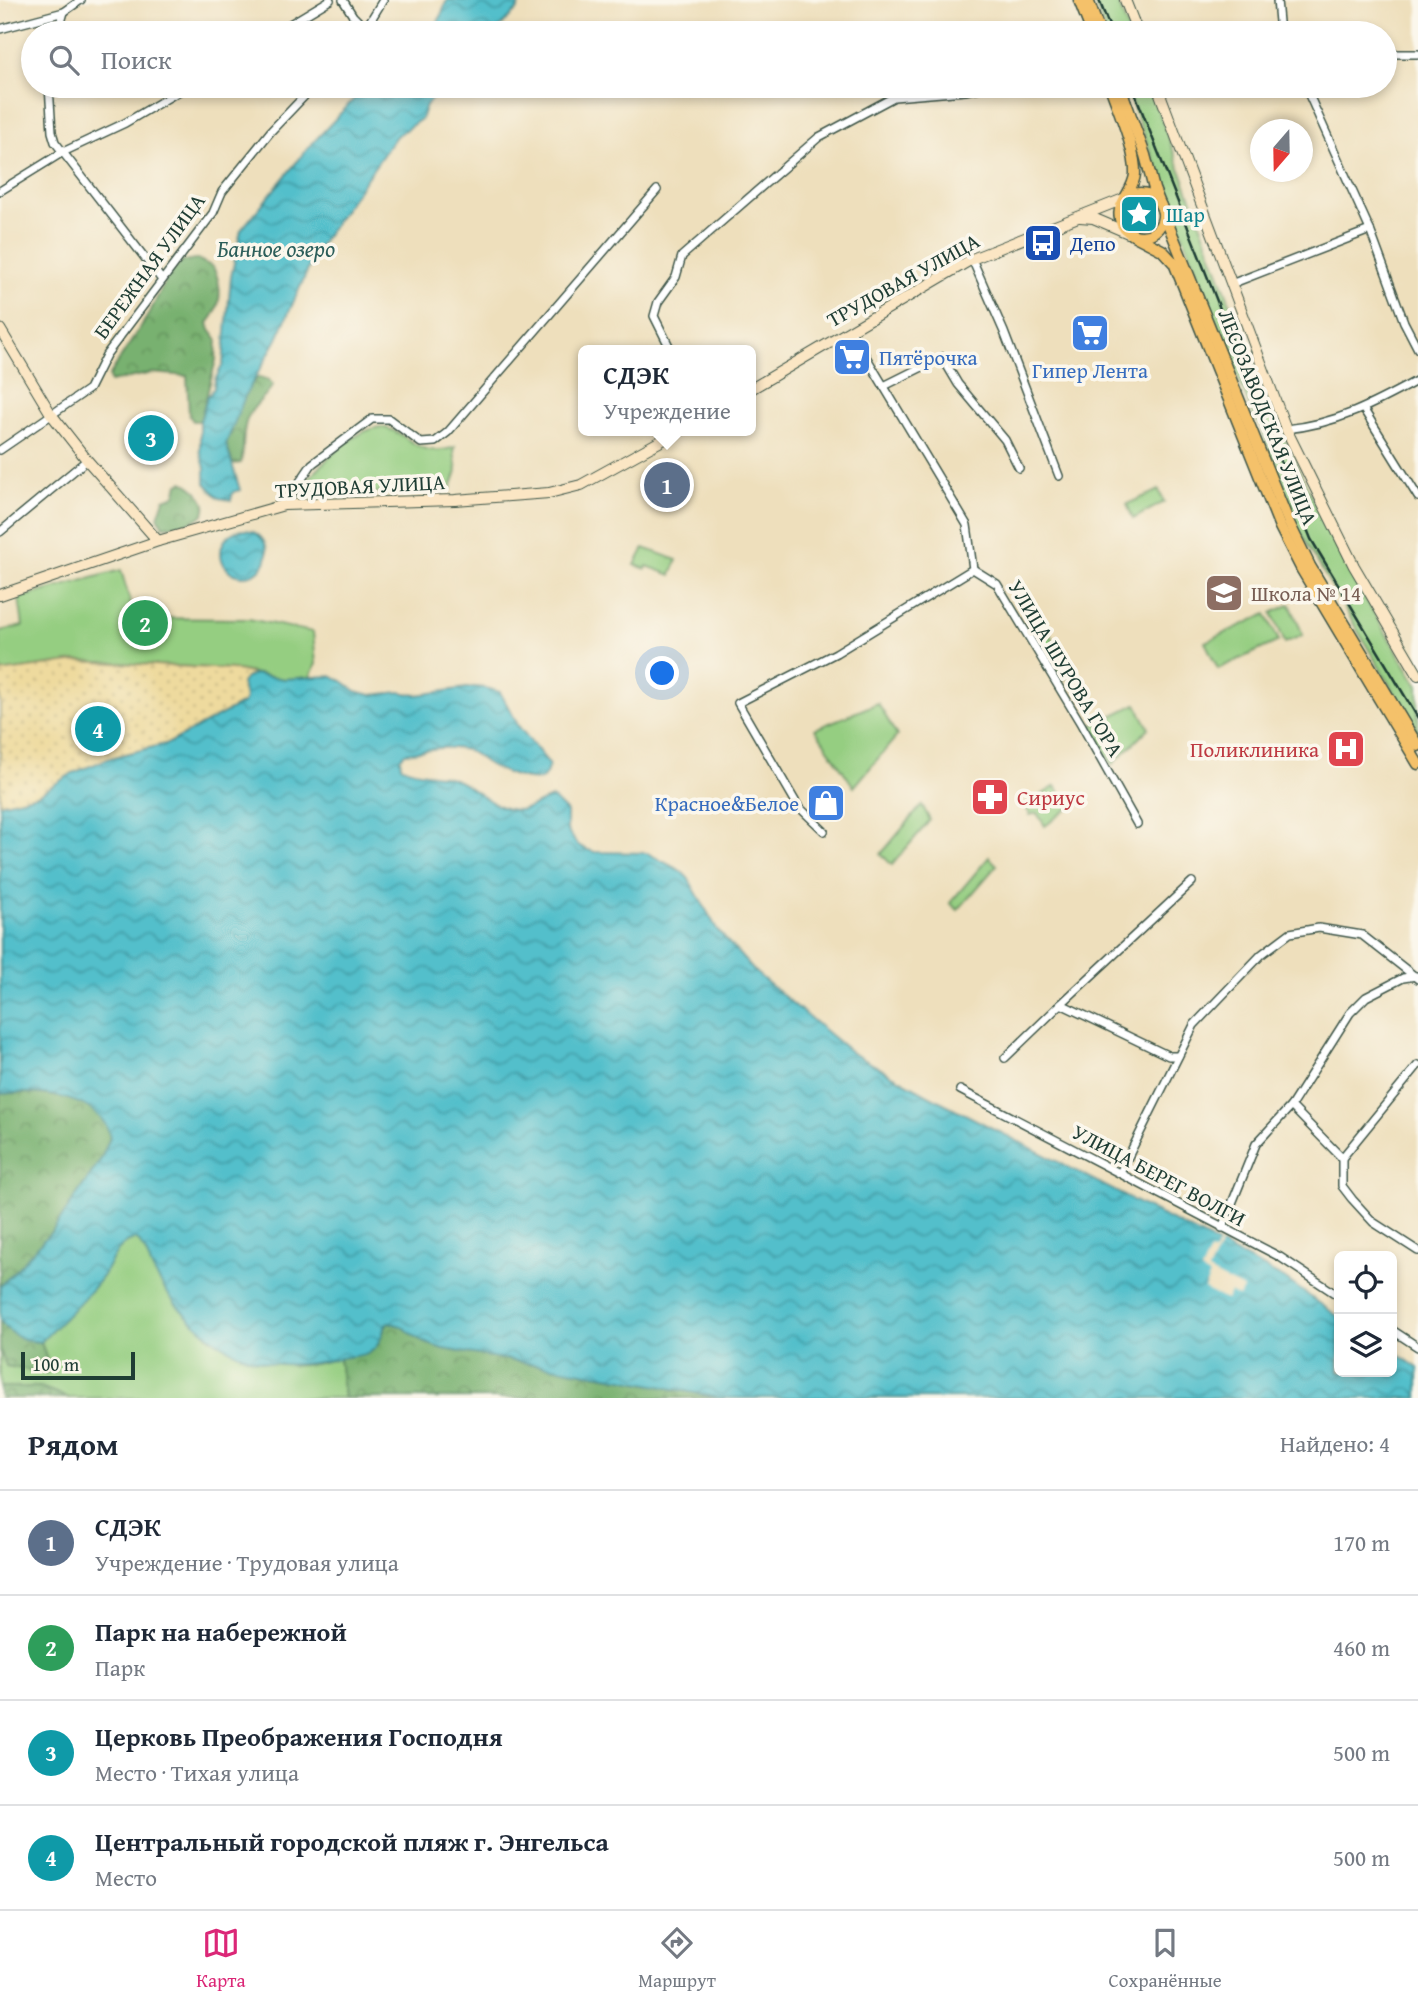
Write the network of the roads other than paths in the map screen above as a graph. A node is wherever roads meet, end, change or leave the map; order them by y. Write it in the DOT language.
graph roads {
  1 [pos="81,0"];
  2 [pos="330,0"];
  3 [pos="343,0"];
  4 [pos="383,0"];
  5 [pos="1079,0"];
  6 [pos="1088,0"];
  7 [pos="1125,0"];
  8 [pos="1277,0"];
  9 [pos="64,12"];
  10 [pos="30,21"];
  11 [pos="61,21"];
  12 [pos="295,21"];
  13 [pos="357,21"];
  14 [pos="370,21"];
  15 [pos="1087,21"];
  16 [pos="1096,21"];
  17 [pos="1133,21"];
  18 [pos="1279,21"];
  19 [pos="21,23"];
  20 [pos="0,29"];
  21 [pos="1397,54"];
  22 [pos="1418,54"];
  23 [pos="50,98"];
  24 [pos="168,98"];
  25 [pos="303,98"];
  26 [pos="892,98"];
  27 [pos="1114,98"];
  28 [pos="1124,98"];
  29 [pos="1161,98"];
  30 [pos="1311,98"];
  31 [pos="63,152"];
  32 [pos="657,190"];
  33 [pos="0,191"];
  34 [pos="1126,198"];
  35 [pos="1161,206"];
  36 [pos="1079,216"];
  37 [pos="1370,230"];
  38 [pos="1133,234"];
  39 [pos="972,259"];
  40 [pos="162,280"];
  41 [pos="1231,284"];
  42 [pos="0,330"];
  43 [pos="850,331"];
  44 [pos="668,345"];
  45 [pos="1418,349"];
  46 [pos="1418,380"];
  47 [pos="756,386"];
  48 [pos="884,386"];
  49 [pos="1364,410"];
  50 [pos="51,414"];
  51 [pos="1286,429"];
  52 [pos="670,436"];
  53 [pos="0,450"];
  54 [pos="87,460"];
  55 [pos="1019,468"];
  56 [pos="1059,476"];
  57 [pos="1418,497"];
  58 [pos="284,505"];
  59 [pos="0,532"];
  60 [pos="158,541"];
  61 [pos="973,569"];
  62 [pos="0,595"];
  63 [pos="1418,675"];
  64 [pos="1418,746"];
  65 [pos="1418,764"];
  66 [pos="1137,824"];
  67 [pos="824,831"];
  68 [pos="1192,881"];
  69 [pos="1417,978"];
  70 [pos="1061,1004"];
  71 [pos="1178,1056"];
  72 [pos="1005,1058"];
  73 [pos="1418,1065"];
  74 [pos="960,1090"];
  75 [pos="1291,1106"];
  76 [pos="1342,1158"];
  77 [pos="1120,1173"];
  78 [pos="1222,1228"];
  79 [pos="1418,1251"];
  80 [pos="1334,1293"];
  81 [pos="1397,1333"];
  82 [pos="1418,1348"];
  1 -- 9 [label="street"];
  2 -- 12 [label="street"];
  3 -- 13 [label="street"];
  4 -- 14 [label="street"];
  5 -- 15 [label="main road"];
  6 -- 16 [label="main road"];
  7 -- 17 [label="main road"];
  8 -- 18 [label="street"];
  9 -- 10 [label="street"];
  9 -- 11 [label="street"];
  19 -- 20 [label="street"];
  21 -- 22 [label="street"];
  23 -- 31 [label="street"];
  24 -- 31 [label="street"];
  25 -- 40 [label="street, БЕРЕЖНАЯ УЛИЦА"];
  26 -- 44 [label="street"];
  27 -- 34 [label="main road"];
  28 -- 35 [label="main road, ЛЕСОЗАВОДСКАЯ УЛИЦА"];
  29 -- 41 [label="main road, ЛЕСОЗАВОДСКАЯ УЛИЦА"];
  30 -- 37 [label="street"];
  31 -- 33 [label="street"];
  31 -- 40 [label="street"];
  32 -- 58 [label="street"];
  34 -- 35 [label="main road"];
  34 -- 36 [label="main road, ТРУДОВАЯ УЛИЦА"];
  34 -- 38 [label="main road"];
  35 -- 38 [label="main road"];
  35 -- 64 [label="main road, ЛЕСОЗАВОДСКАЯ УЛИЦА"];
  36 -- 38 [label="main road"];
  36 -- 39 [label="main road, ТРУДОВАЯ УЛИЦА"];
  37 -- 41 [label="street"];
  37 -- 45 [label="street"];
  38 -- 65 [label="main road, ЛЕСОЗАВОДСКАЯ УЛИЦА"];
  39 -- 43 [label="main road, ТРУДОВАЯ УЛИЦА"];
  39 -- 56 [label="street"];
  40 -- 50 [label="street, БЕРЕЖНАЯ УЛИЦА"];
  41 -- 51 [label="main road, ЛЕСОЗАВОДСКАЯ УЛИЦА"];
  42 -- 50 [label="main road"];
  43 -- 47 [label="main road, ТРУДОВАЯ УЛИЦА"];
  43 -- 48 [label="street"];
  46 -- 49 [label="street"];
  48 -- 55 [label="street"];
  48 -- 61 [label="street"];
  49 -- 51 [label="street"];
  49 -- 57 [label="street"];
  50 -- 53 [label="street, БЕРЕЖНАЯ УЛИЦА"];
  50 -- 54 [label="main road"];
  51 -- 63 [label="main road, ЛЕСОЗАВОДСКАЯ УЛИЦА"];
  52 -- 58 [label="main road, ТРУДОВАЯ УЛИЦА"];
  54 -- 59 [label="street"];
  54 -- 60 [label="main road"];
  58 -- 60 [label="main road, ТРУДОВАЯ УЛИЦА"];
  60 -- 62 [label="main road, ТРУДОВАЯ УЛИЦА"];
  61 -- 66 [label="street, УЛИЦА ШУРОВА ГОРА"];
  61 -- 67 [label="street"];
  68 -- 70 [label="street"];
  69 -- 71 [label="street"];
  69 -- 75 [label="street"];
  70 -- 71 [label="street"];
  70 -- 72 [label="street"];
  71 -- 77 [label="street"];
  73 -- 76 [label="street"];
  74 -- 77 [label="street, УЛИЦА БЕРЕГ ВОЛГИ"];
  75 -- 76 [label="street"];
  75 -- 78 [label="street"];
  76 -- 79 [label="street"];
  77 -- 78 [label="street, УЛИЦА БЕРЕГ ВОЛГИ"];
  78 -- 80 [label="street, УЛИЦА БЕРЕГ ВОЛГИ"];
  81 -- 82 [label="street"];
}
